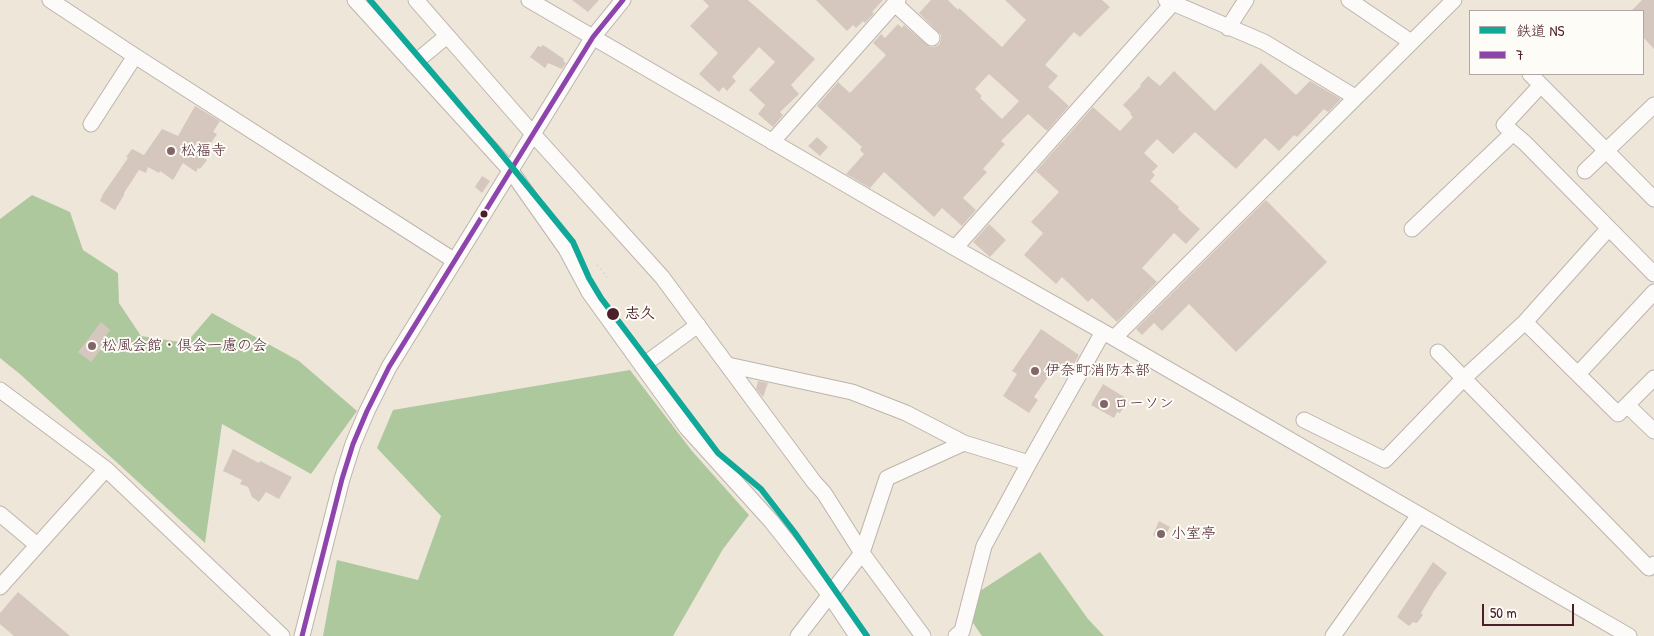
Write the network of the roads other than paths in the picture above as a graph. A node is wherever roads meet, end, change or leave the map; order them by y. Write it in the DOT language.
graph roads {
  1 [pos="50,0"];
  2 [pos="355,0"];
  3 [pos="416,0"];
  4 [pos="529,0"];
  5 [pos="622,0"];
  6 [pos="1246,0"];
  7 [pos="1349,0"];
  8 [pos="1454,0"];
  9 [pos="896,2"];
  10 [pos="1169,2"];
  11 [pos="1228,28"];
  12 [pos="447,36"];
  13 [pos="593,37"];
  14 [pos="932,38"];
  15 [pos="1411,42"];
  16 [pos="136,56"];
  17 [pos="413,64"];
  18 [pos="1531,75"];
  19 [pos="1541,85"];
  20 [pos="1356,97"];
  21 [pos="1654,105"];
  22 [pos="91,124"];
  23 [pos="1513,133"];
  24 [pos="533,134"];
  25 [pos="772,142"];
  26 [pos="1606,151"];
  27 [pos="510,171"];
  28 [pos="1585,172"];
  29 [pos="1654,199"];
  30 [pos="1609,228"];
  31 [pos="1412,229"];
  32 [pos="955,248"];
  33 [pos="455,261"];
  34 [pos="1654,274"];
  35 [pos="1654,292"];
  36 [pos="1525,322"];
  37 [pos="698,326"];
  38 [pos="1109,335"];
  39 [pos="1438,352"];
  40 [pos="728,365"];
  41 [pos="642,366"];
  42 [pos="1578,374"];
  43 [pos="1464,378"];
  44 [pos="1654,378"];
  45 [pos="0,390"];
  46 [pos="1628,405"];
  47 [pos="1304,420"];
  48 [pos="1654,432"];
  49 [pos="964,443"];
  50 [pos="1028,463"];
  51 [pos="106,469"];
  52 [pos="0,514"];
  53 [pos="1419,515"];
  54 [pos="37,545"];
  55 [pos="862,553"];
  56 [pos="1654,564"];
  57 [pos="0,587"];
  58 [pos="829,594"];
  59 [pos="282,636"];
  60 [pos="302,636"];
  61 [pos="798,636"];
  62 [pos="856,636"];
  63 [pos="922,636"];
  64 [pos="956,636"];
  65 [pos="1333,636"];
  66 [pos="1629,636"];
  1 -- 16 [label="street"];
  2 -- 17 [label="street"];
  3 -- 12 [label="street"];
  4 -- 13 [label="street"];
  5 -- 13 [label="street"];
  6 -- 11 [label="street"];
  7 -- 15 [label="street"];
  8 -- 15 [label="street"];
  9 -- 14 [label="street"];
  9 -- 25 [label="street"];
  10 -- 11 [label="street"];
  10 -- 32 [label="street"];
  11 -- 20 [label="street"];
  12 -- 17 [label="street"];
  12 -- 24 [label="street"];
  13 -- 24 [label="street"];
  13 -- 25 [label="street"];
  15 -- 20 [label="street"];
  16 -- 22 [label="street"];
  16 -- 33 [label="street"];
  17 -- 27 [label="street"];
  18 -- 19 [label="street"];
  19 -- 23 [label="street"];
  19 -- 26 [label="street"];
  20 -- 38 [label="street"];
  21 -- 26 [label="street"];
  23 -- 30 [label="street"];
  23 -- 31 [label="street"];
  24 -- 27 [label="street"];
  24 -- 37 [label="street"];
  25 -- 32 [label="street"];
  26 -- 28 [label="street"];
  26 -- 29 [label="street"];
  27 -- 33 [label="street"];
  27 -- 41 [label="street"];
  30 -- 34 [label="street"];
  30 -- 36 [label="street"];
  32 -- 38 [label="street"];
  33 -- 60 [label="street"];
  35 -- 42 [label="street"];
  36 -- 42 [label="street"];
  36 -- 43 [label="street"];
  37 -- 40 [label="street"];
  37 -- 41 [label="street"];
  38 -- 50 [label="street"];
  38 -- 53 [label="street"];
  39 -- 43 [label="street"];
  40 -- 49 [label="street"];
  40 -- 55 [label="street"];
  41 -- 58 [label="street"];
  42 -- 46 [label="street"];
  43 -- 47 [label="street"];
  43 -- 56 [label="street"];
  44 -- 46 [label="street"];
  45 -- 51 [label="street"];
  46 -- 48 [label="street"];
  49 -- 50 [label="street"];
  49 -- 55 [label="street"];
  50 -- 64 [label="street"];
  51 -- 54 [label="street"];
  51 -- 59 [label="street"];
  52 -- 54 [label="street"];
  53 -- 65 [label="street"];
  53 -- 66 [label="street"];
  54 -- 57 [label="street"];
  55 -- 58 [label="street"];
  55 -- 63 [label="street"];
  58 -- 61 [label="street"];
  58 -- 62 [label="street"];
}
